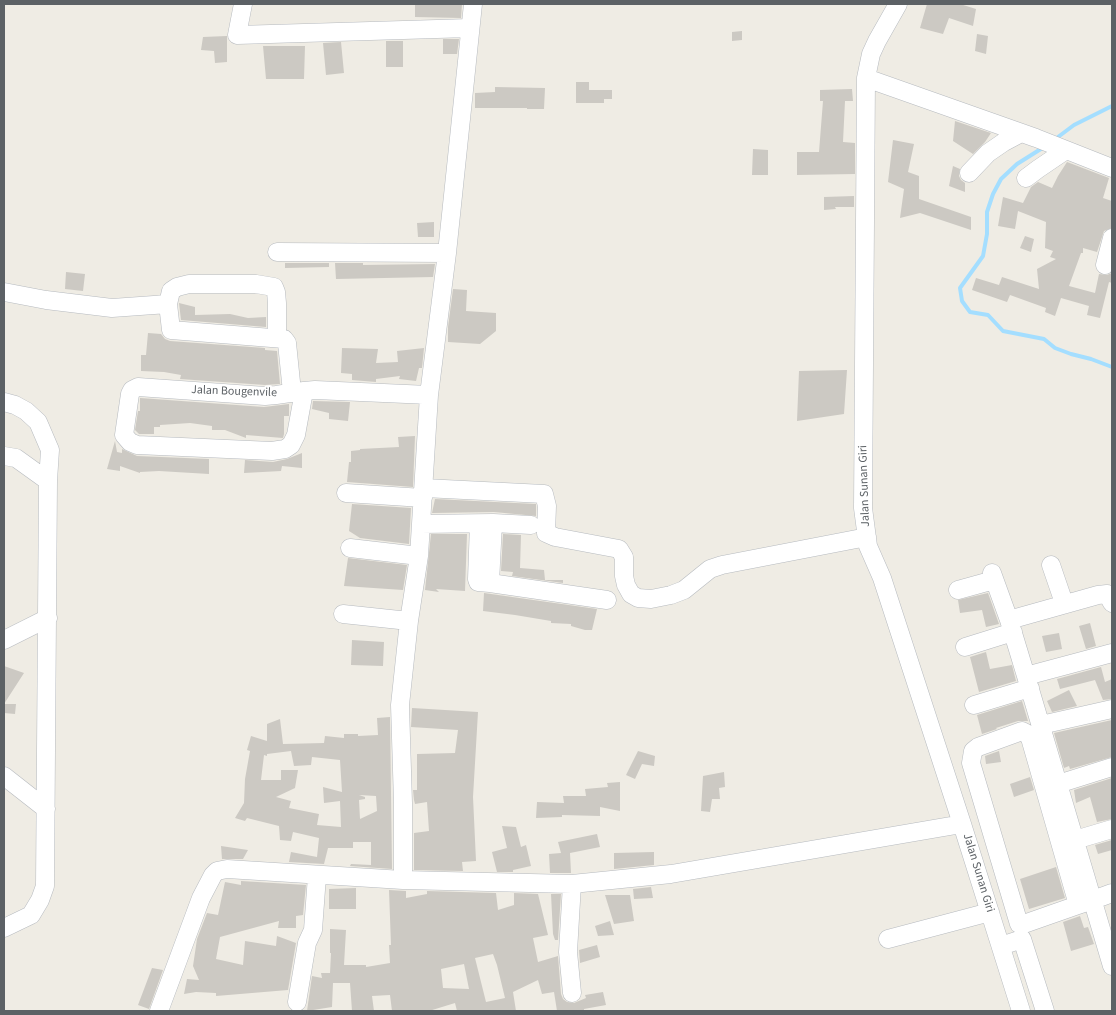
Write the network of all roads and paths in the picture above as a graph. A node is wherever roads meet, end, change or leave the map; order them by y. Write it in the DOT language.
graph roads {
  1 [pos="243,4"];
  2 [pos="473,4"];
  3 [pos="898,4"];
  4 [pos="470,28"];
  5 [pos="866,78"];
  6 [pos="1028,135"];
  7 [pos="1063,149"];
  8 [pos="1112,168"];
  9 [pos="969,173"];
  10 [pos="1026,178"];
  11 [pos="1112,238"];
  12 [pos="277,252"];
  13 [pos="447,253"];
  14 [pos="1105,265"];
  15 [pos="4,292"];
  16 [pos="168,304"];
  17 [pos="277,338"];
  18 [pos="298,392"];
  19 [pos="429,395"];
  20 [pos="4,402"];
  21 [pos="4,456"];
  22 [pos="48,481"];
  23 [pos="346,492"];
  24 [pos="423,493"];
  25 [pos="421,524"];
  26 [pos="486,524"];
  27 [pos="532,525"];
  28 [pos="867,537"];
  29 [pos="350,548"];
  30 [pos="419,556"];
  31 [pos="1051,565"];
  32 [pos="958,590"];
  33 [pos="607,600"];
  34 [pos="1064,603"];
  35 [pos="1112,603"];
  36 [pos="343,614"];
  37 [pos="48,618"];
  38 [pos="409,621"];
  39 [pos="1011,626"];
  40 [pos="4,640"];
  41 [pos="965,647"];
  42 [pos="1112,653"];
  43 [pos="1028,682"];
  44 [pos="974,705"];
  45 [pos="1112,708"];
  46 [pos="1041,725"];
  47 [pos="1112,767"];
  48 [pos="4,776"];
  49 [pos="1058,784"];
  50 [pos="46,809"];
  51 [pos="962,824"];
  52 [pos="1112,829"];
  53 [pos="1075,840"];
  54 [pos="318,876"];
  55 [pos="403,880"];
  56 [pos="572,884"];
  57 [pos="1112,893"];
  58 [pos="1085,903"];
  59 [pos="990,912"];
  60 [pos="4,928"];
  61 [pos="888,939"];
  62 [pos="1001,946"];
  63 [pos="1112,961"];
  64 [pos="572,993"];
  65 [pos="297,1002"];
  66 [pos="159,1011"];
  67 [pos="1021,1011"];
  68 [pos="1044,1011"];
  1 -- 4 [label="street"];
  2 -- 4 [label="street"];
  3 -- 5 [label="street, Jalan Sunan Giri"];
  4 -- 13 [label="street"];
  5 -- 6 [label="street"];
  5 -- 28 [label="street, Jalan Sunan Giri"];
  6 -- 7 [label="street"];
  6 -- 9 [label="street"];
  7 -- 8 [label="street"];
  7 -- 10 [label="street"];
  11 -- 14 [label="street"];
  12 -- 13 [label="street"];
  13 -- 19 [label="street"];
  15 -- 16 [label="street"];
  16 -- 17 [label="street"];
  16 -- 17 [label="street"];
  17 -- 18 [label="street"];
  18 -- 18 [label="street, Jalan Bougenvile"];
  18 -- 19 [label="street, Jalan Bougenvile"];
  19 -- 24 [label="street"];
  20 -- 22 [label="street"];
  21 -- 22 [label="street"];
  22 -- 37 [label="street"];
  23 -- 24 [label="street"];
  24 -- 25 [label="street"];
  24 -- 28 [label="street"];
  25 -- 26 [label="street"];
  25 -- 30 [label="street"];
  26 -- 27 [label="street"];
  26 -- 33 [label="street"];
  28 -- 51 [label="street, Jalan Sunan Giri"];
  29 -- 30 [label="street"];
  30 -- 38 [label="street"];
  31 -- 34 [label="street"];
  32 -- 39 [label="street"];
  34 -- 35 [label="street"];
  34 -- 39 [label="street"];
  36 -- 38 [label="street"];
  37 -- 40 [label="street"];
  37 -- 50 [label="street"];
  38 -- 55 [label="street"];
  39 -- 41 [label="street"];
  39 -- 43 [label="street"];
  42 -- 43 [label="street"];
  43 -- 44 [label="street"];
  43 -- 46 [label="street"];
  45 -- 46 [label="street"];
  46 -- 49 [label="street"];
  47 -- 49 [label="street"];
  48 -- 50 [label="street"];
  49 -- 53 [label="street"];
  50 -- 60 [label="street"];
  51 -- 56 [label="street"];
  51 -- 59 [label="street, Jalan Sunan Giri"];
  52 -- 53 [label="street"];
  53 -- 58 [label="street"];
  54 -- 55 [label="street"];
  54 -- 65 [label="street"];
  54 -- 66 [label="street"];
  55 -- 56 [label="street"];
  56 -- 64 [label="street"];
  57 -- 58 [label="street"];
  58 -- 58 [label="street"];
  58 -- 63 [label="street"];
  59 -- 61 [label="street"];
  59 -- 62 [label="street, Jalan Sunan Giri"];
  62 -- 67 [label="street, Jalan Sunan Giri"];
  62 -- 68 [label="street"];
}
